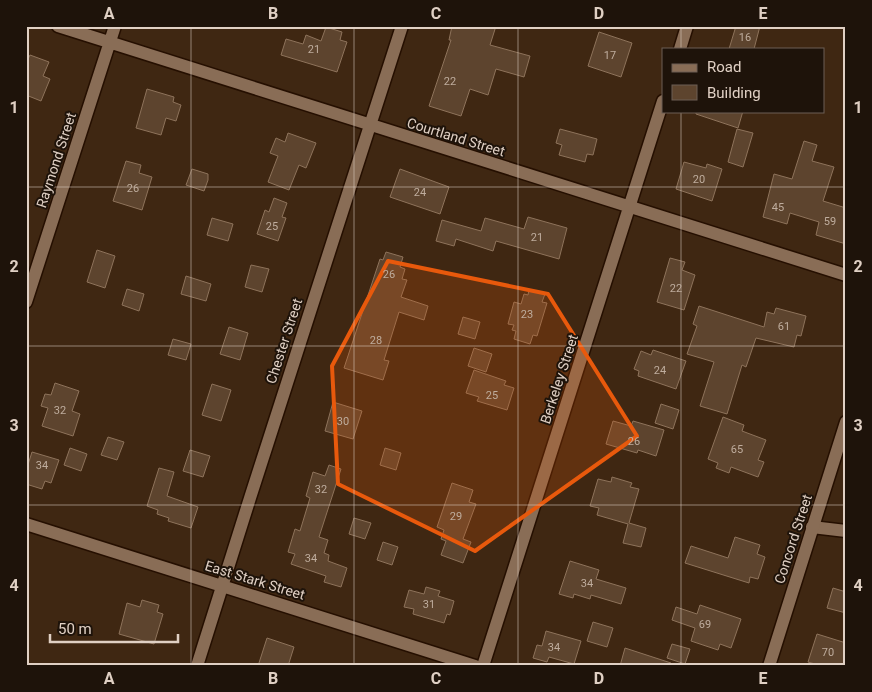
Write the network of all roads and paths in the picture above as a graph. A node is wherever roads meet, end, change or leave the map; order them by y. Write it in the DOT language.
graph roads {
  1 [pos="58,26"];
  2 [pos="115,26"];
  3 [pos="402,26"];
  4 [pos="687,26"];
  5 [pos="109,43"];
  6 [pos="680,48"];
  7 [pos="662,104"];
  8 [pos="370,125"];
  9 [pos="630,206"];
  10 [pos="846,275"];
  11 [pos="26,302"];
  12 [pos="846,422"];
  13 [pos="26,524"];
  14 [pos="812,527"];
  15 [pos="846,531"];
  16 [pos="222,586"];
  17 [pos="197,666"];
  18 [pos="475,666"];
  19 [pos="484,666"];
  20 [pos="769,666"];
  1 -- 5 [label="street, Courtland Street"];
  2 -- 5 [label="street, Raymond Street"];
  3 -- 8 [label="street, Chester Street"];
  4 -- 6 [label="street"];
  5 -- 8 [label="street, Courtland Street"];
  5 -- 11 [label="street, Raymond Street"];
  7 -- 9 [label="street, Berkeley Street"];
  8 -- 9 [label="street, Courtland Street"];
  8 -- 16 [label="street, Chester Street"];
  9 -- 10 [label="street, Courtland Street"];
  9 -- 19 [label="street, Berkeley Street"];
  12 -- 14 [label="street, Concord Street"];
  13 -- 16 [label="street, East Stark Street"];
  14 -- 15 [label="street"];
  14 -- 20 [label="street, Concord Street"];
  16 -- 17 [label="street, Chester Street"];
  16 -- 18 [label="street, East Stark Street"];
}
